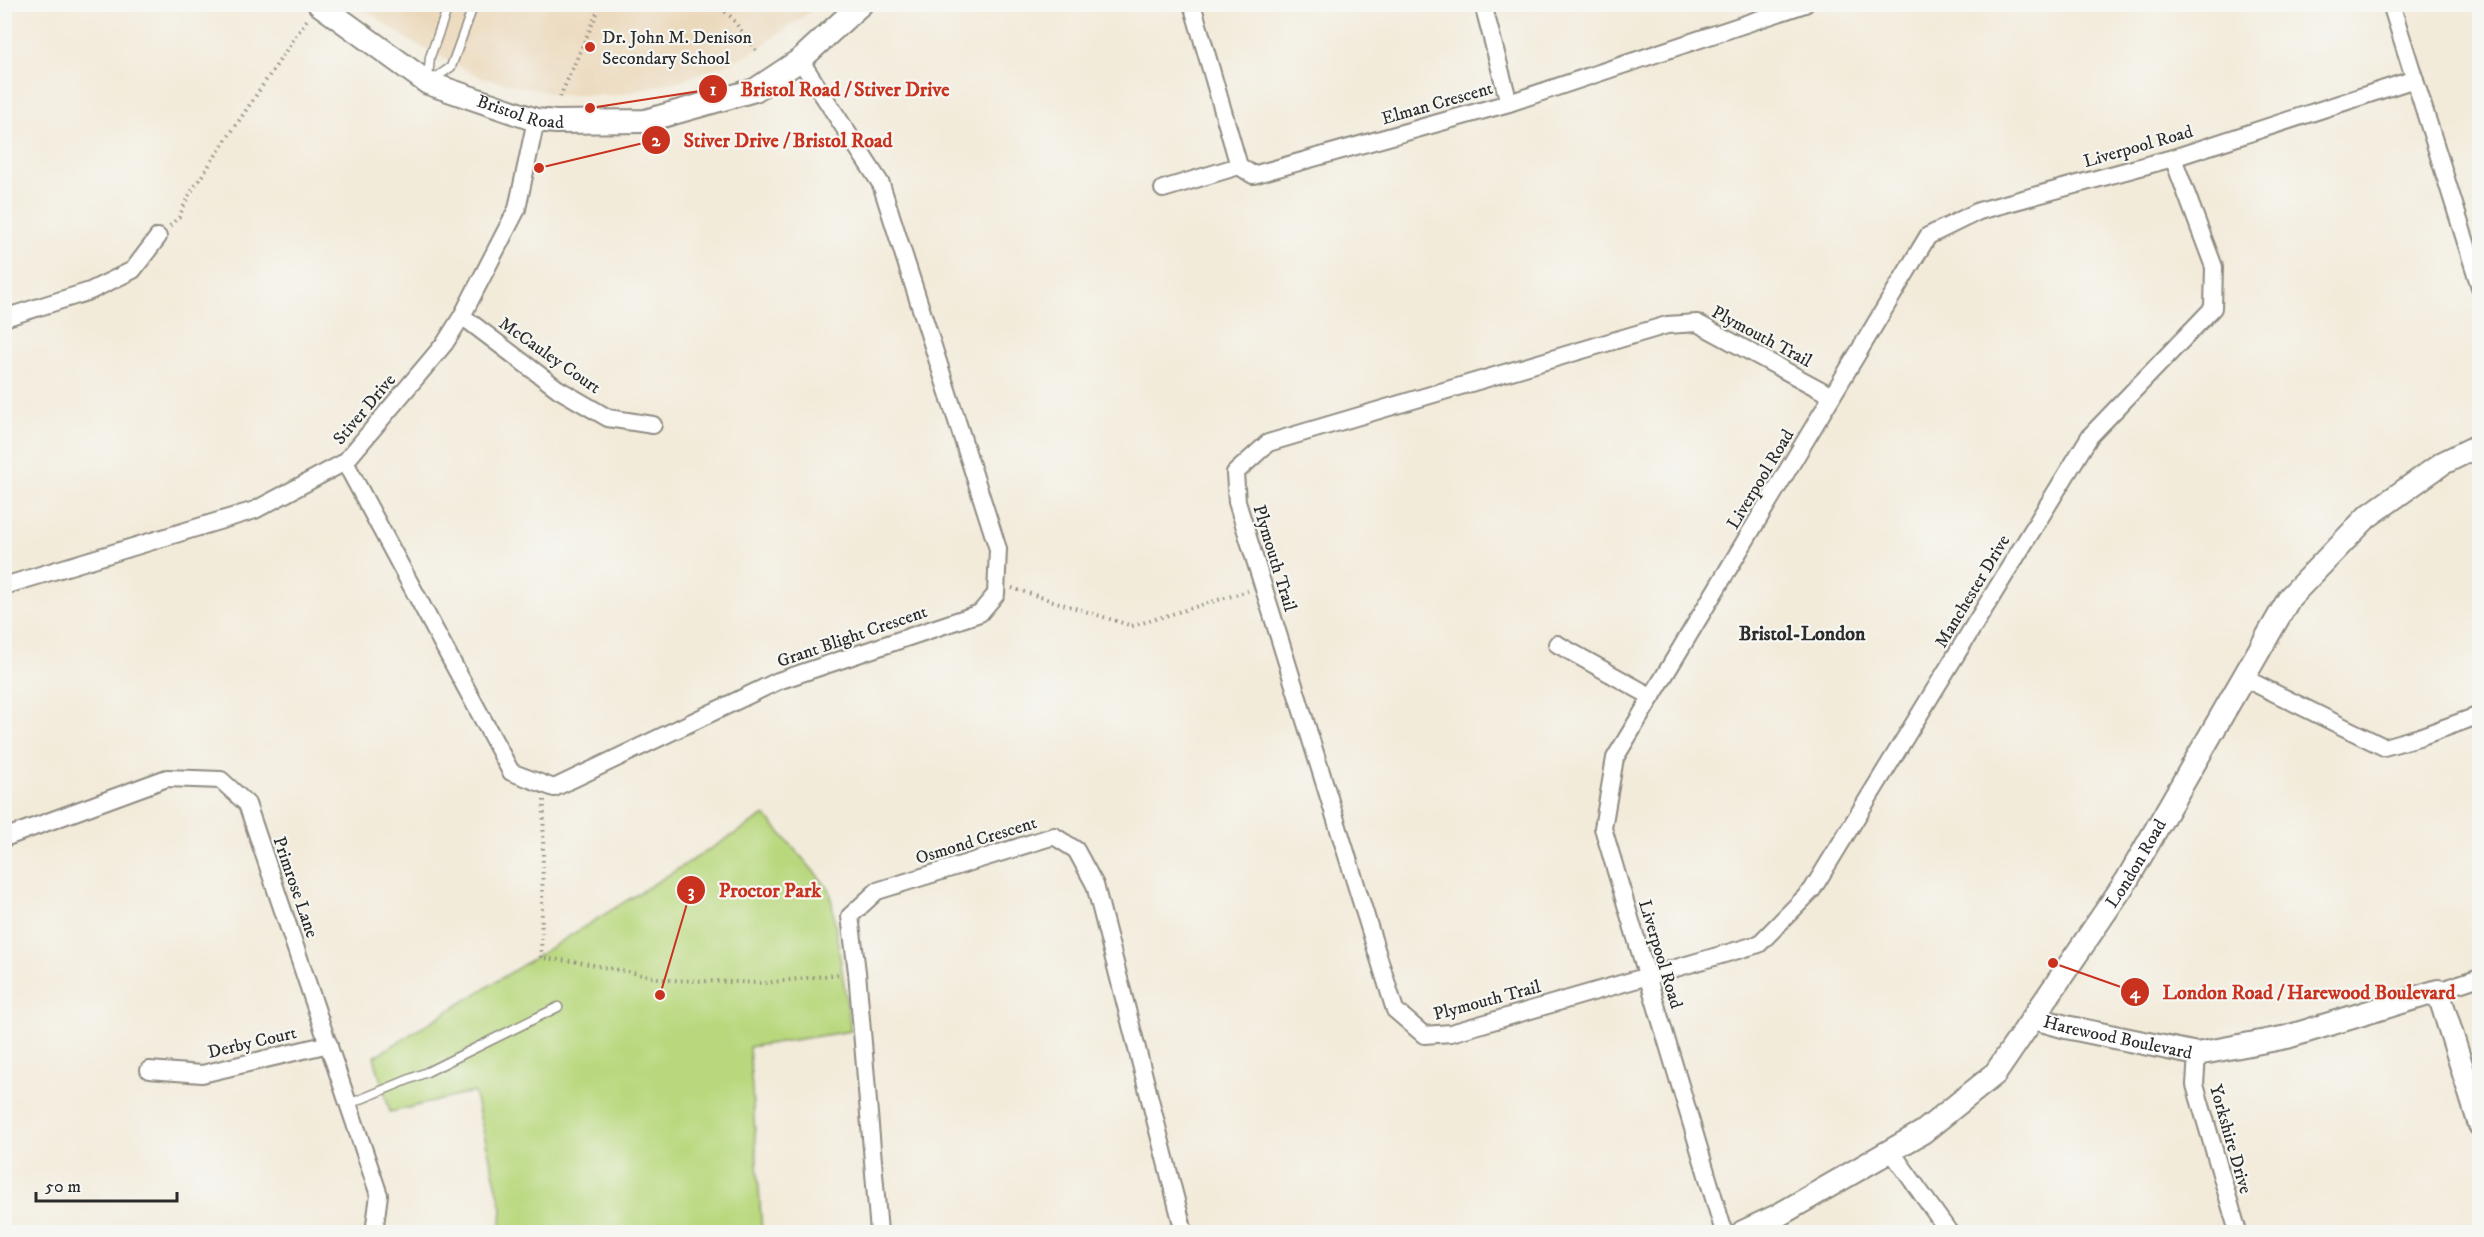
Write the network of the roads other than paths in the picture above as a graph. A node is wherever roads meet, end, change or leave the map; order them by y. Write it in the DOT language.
graph roads {
  1 [pos="449,4"];
  2 [pos="474,4"];
  3 [pos="861,4"];
  4 [pos="1192,4"];
  5 [pos="1483,4"];
  6 [pos="1805,4"];
  7 [pos="2391,4"];
  8 [pos="316,8"];
  9 [pos="800,60"];
  10 [pos="2415,80"];
  11 [pos="428,83"];
  12 [pos="1509,103"];
  13 [pos="536,120"];
  14 [pos="2173,158"];
  15 [pos="1239,166"];
  16 [pos="1163,189"];
  17 [pos="158,237"];
  18 [pos="2480,287"];
  19 [pos="462,316"];
  20 [pos="4,318"];
  21 [pos="1832,396"];
  22 [pos="653,425"];
  23 [pos="2480,445"];
  24 [pos="345,462"];
  25 [pos="4,586"];
  26 [pos="1557,644"];
  27 [pos="2244,678"];
  28 [pos="1652,697"];
  29 [pos="2480,715"];
  30 [pos="4,837"];
  31 [pos="1647,975"];
  32 [pos="2480,977"];
  33 [pos="2438,991"];
  34 [pos="558,1007"];
  35 [pos="2034,1018"];
  36 [pos="328,1044"];
  37 [pos="2196,1054"];
  38 [pos="149,1070"];
  39 [pos="349,1104"];
  40 [pos="2480,1125"];
  41 [pos="1891,1151"];
  42 [pos="374,1233"];
  43 [pos="879,1233"];
  44 [pos="1184,1233"];
  45 [pos="1724,1233"];
  46 [pos="1743,1233"];
  47 [pos="1948,1233"];
  48 [pos="2238,1233"];
  1 -- 11 [label="lane"];
  2 -- 11 [label="lane"];
  3 -- 9 [label="street, Bristol Road"];
  4 -- 15 [label="street"];
  5 -- 12 [label="street"];
  6 -- 12 [label="street, Elman Crescent"];
  7 -- 10 [label="street"];
  8 -- 11 [label="street, Bristol Road"];
  9 -- 13 [label="street, Bristol Road"];
  9 -- 24 [label="street, Grant Blight Crescent"];
  10 -- 14 [label="street, Liverpool Road"];
  10 -- 18 [label="street"];
  11 -- 13 [label="street, Bristol Road"];
  12 -- 15 [label="street, Elman Crescent"];
  13 -- 19 [label="street, Stiver Drive"];
  14 -- 21 [label="street, Liverpool Road"];
  14 -- 31 [label="street, Manchester Drive"];
  15 -- 16 [label="street"];
  17 -- 20 [label="street"];
  19 -- 22 [label="street, McCauley Court"];
  19 -- 24 [label="street, Stiver Drive"];
  21 -- 28 [label="street, Liverpool Road"];
  21 -- 31 [label="street, Plymouth Trail"];
  23 -- 27 [label="street, London Road"];
  24 -- 25 [label="street, Stiver Drive"];
  26 -- 28 [label="street"];
  27 -- 29 [label="street"];
  27 -- 35 [label="street, London Road"];
  28 -- 31 [label="street, Liverpool Road"];
  30 -- 36 [label="street, Primrose Lane"];
  31 -- 45 [label="street, Liverpool Road"];
  32 -- 33 [label="street, Harewood Boulevard"];
  33 -- 37 [label="street, Harewood Boulevard"];
  33 -- 40 [label="street"];
  34 -- 39 [label="lane"];
  35 -- 37 [label="street, Harewood Boulevard"];
  35 -- 41 [label="street, London Road"];
  36 -- 38 [label="street, Derby Court"];
  36 -- 39 [label="street, Primrose Lane"];
  37 -- 48 [label="street, Yorkshire Drive"];
  39 -- 42 [label="street, Primrose Lane"];
  41 -- 46 [label="street, London Road"];
  41 -- 47 [label="street"];
  43 -- 44 [label="street, Osmond Crescent"];
}
